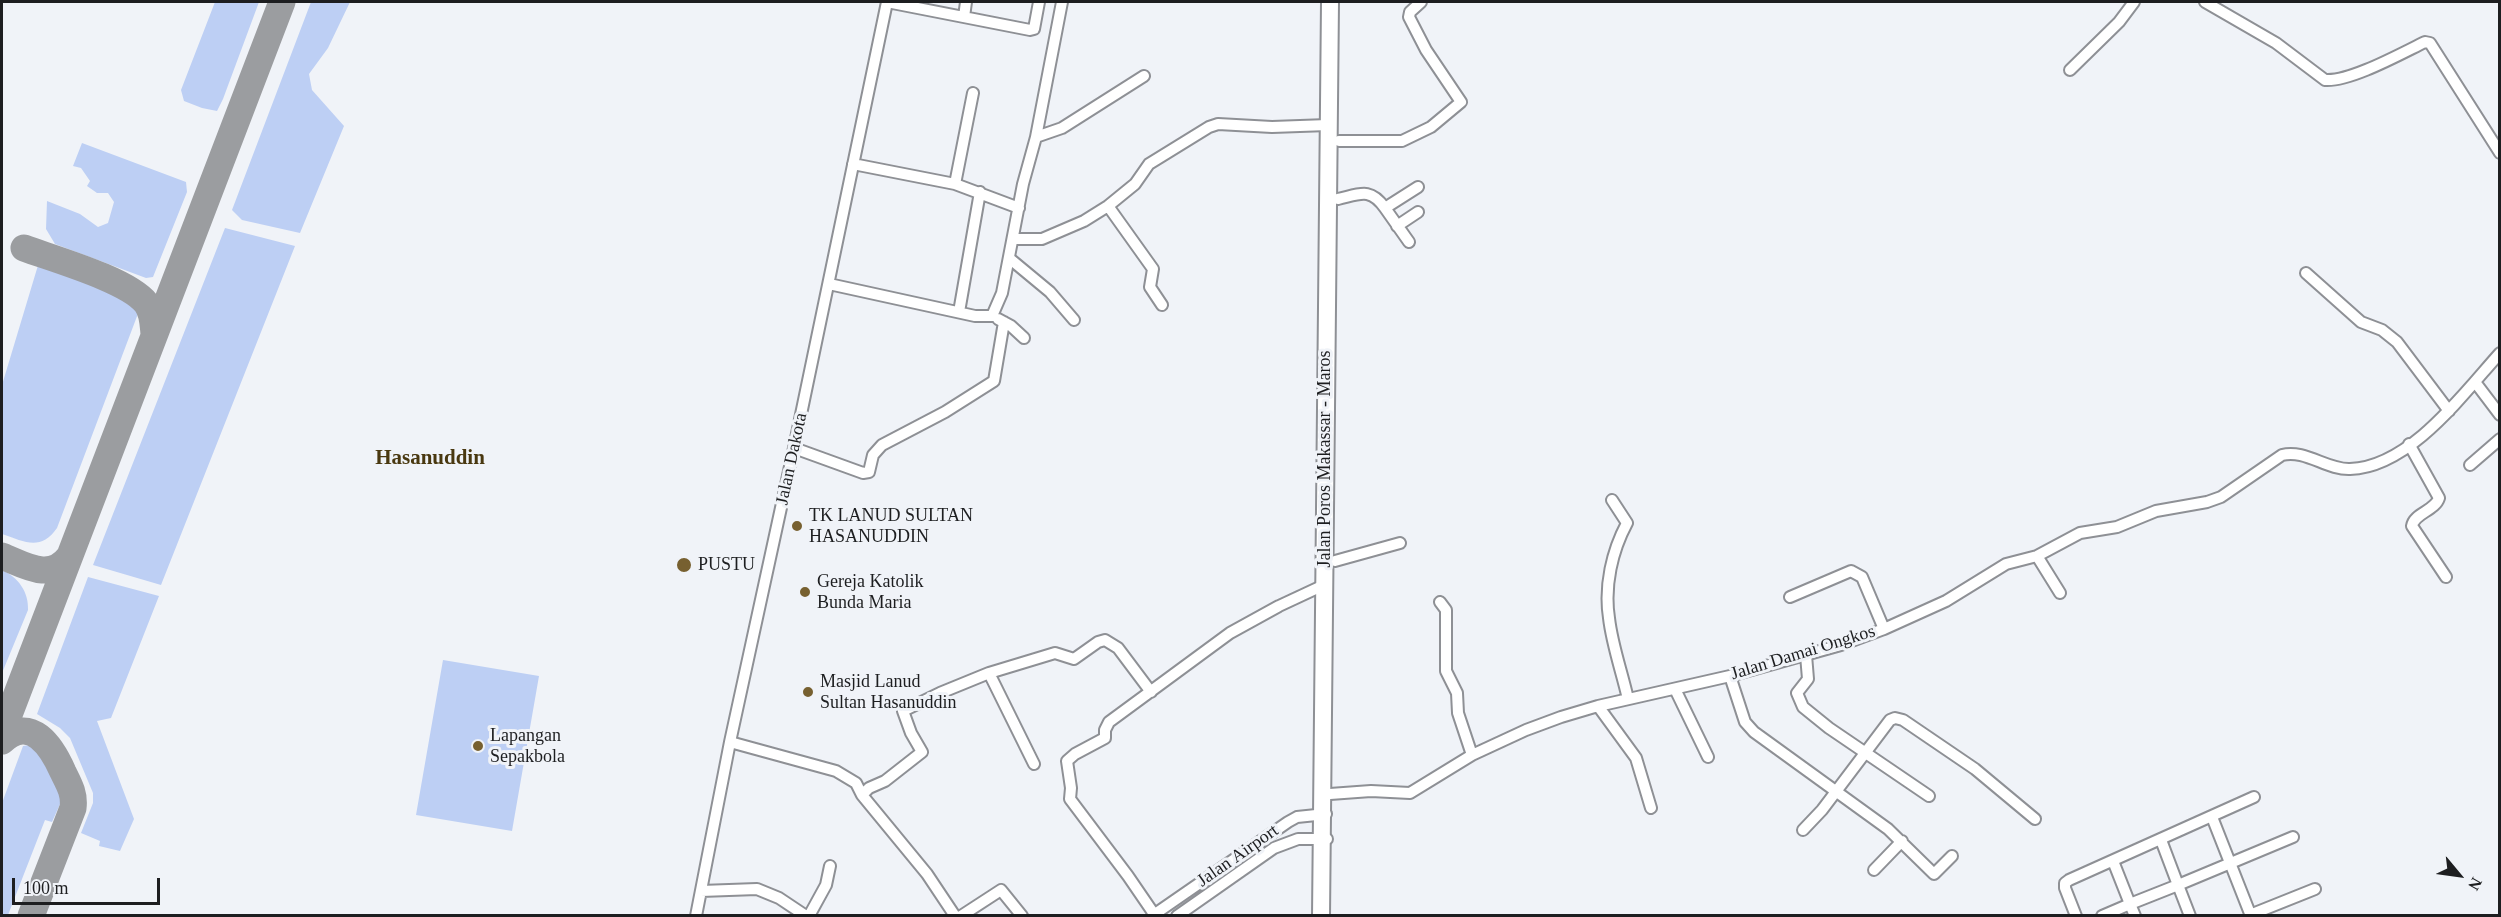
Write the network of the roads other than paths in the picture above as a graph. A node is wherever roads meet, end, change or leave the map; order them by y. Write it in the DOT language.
graph roads {
  1 [pos="886,2"];
  2 [pos="966,2"];
  3 [pos="1039,2"];
  4 [pos="1062,2"];
  5 [pos="1330,2"];
  6 [pos="1341,2"];
  7 [pos="1421,2"];
  8 [pos="2134,2"];
  9 [pos="2205,2"];
  10 [pos="964,16"];
  11 [pos="2070,70"];
  12 [pos="1144,76"];
  13 [pos="973,93"];
  14 [pos="1328,125"];
  15 [pos="1036,137"];
  16 [pos="1339,141"];
  17 [pos="2499,153"];
  18 [pos="853,164"];
  19 [pos="1333,168"];
  20 [pos="955,184"];
  21 [pos="1418,187"];
  22 [pos="980,192"];
  23 [pos="1338,199"];
  24 [pos="1108,206"];
  25 [pos="1019,208"];
  26 [pos="1385,208"];
  27 [pos="1418,212"];
  28 [pos="1397,226"];
  29 [pos="1013,239"];
  30 [pos="1409,242"];
  31 [pos="1009,258"];
  32 [pos="2306,273"];
  33 [pos="829,284"];
  34 [pos="1162,304"];
  35 [pos="959,312"];
  36 [pos="992,316"];
  37 [pos="1074,320"];
  38 [pos="1004,322"];
  39 [pos="1024,338"];
  40 [pos="2499,353"];
  41 [pos="2475,382"];
  42 [pos="2450,411"];
  43 [pos="2499,416"];
  44 [pos="2499,439"];
  45 [pos="2409,444"];
  46 [pos="795,448"];
  47 [pos="2470,465"];
  48 [pos="1612,500"];
  49 [pos="1400,543"];
  50 [pos="2037,556"];
  51 [pos="1335,561"];
  52 [pos="2446,577"];
  53 [pos="1324,585"];
  54 [pos="2060,593"];
  55 [pos="1790,597"];
  56 [pos="1440,602"];
  57 [pos="1884,629"];
  58 [pos="1806,655"];
  59 [pos="989,673"];
  60 [pos="1730,676"];
  61 [pos="1675,689"];
  62 [pos="1151,692"];
  63 [pos="1628,699"];
  64 [pos="1598,706"];
  65 [pos="730,742"];
  66 [pos="1864,753"];
  67 [pos="1472,755"];
  68 [pos="1708,757"];
  69 [pos="1034,764"];
  70 [pos="1837,791"];
  71 [pos="1330,794"];
  72 [pos="862,795"];
  73 [pos="1929,796"];
  74 [pos="2254,797"];
  75 [pos="1651,808"];
  76 [pos="1325,814"];
  77 [pos="2212,817"];
  78 [pos="2035,819"];
  79 [pos="1803,831"];
  80 [pos="2294,837"];
  81 [pos="1325,839"];
  82 [pos="2161,840"];
  83 [pos="1902,841"];
  84 [pos="1952,856"];
  85 [pos="1235,860"];
  86 [pos="2113,861"];
  87 [pos="2229,864"];
  88 [pos="830,866"];
  89 [pos="1874,870"];
  90 [pos="1241,871"];
  91 [pos="2178,885"];
  92 [pos="2314,889"];
  93 [pos="701,891"];
  94 [pos="2130,904"];
  95 [pos="696,915"];
  96 [pos="808,915"];
  97 [pos="955,915"];
  98 [pos="961,915"];
  99 [pos="1022,915"];
  100 [pos="1153,915"];
  101 [pos="1177,915"];
  102 [pos="1321,915"];
  103 [pos="1330,915"];
  104 [pos="2076,915"];
  105 [pos="2102,915"];
  106 [pos="2135,915"];
  107 [pos="2190,915"];
  108 [pos="2250,915"];
  1 -- 10 [label="street"];
  1 -- 18 [label="street, Jalan Dakota"];
  2 -- 10 [label="street"];
  3 -- 10 [label="street"];
  4 -- 15 [label="street"];
  5 -- 14 [label="highway, Jalan Poros Makassar - Maros"];
  6 -- 16 [label="highway, Jalan Poros Makassar - Maros"];
  7 -- 16 [label="street"];
  8 -- 11 [label="street"];
  9 -- 17 [label="street"];
  12 -- 15 [label="street"];
  13 -- 20 [label="street"];
  14 -- 19 [label="highway, Jalan Poros Makassar - Maros"];
  14 -- 24 [label="street"];
  15 -- 25 [label="street"];
  16 -- 19 [label="highway, Jalan Poros Makassar - Maros"];
  18 -- 20 [label="street"];
  18 -- 33 [label="street, Jalan Dakota"];
  19 -- 23 [label="highway, Jalan Poros Makassar - Maros"];
  19 -- 53 [label="highway, Jalan Poros Makassar - Maros"];
  20 -- 22 [label="street"];
  21 -- 26 [label="street"];
  22 -- 25 [label="street"];
  22 -- 35 [label="street"];
  23 -- 26 [label="street"];
  23 -- 51 [label="highway, Jalan Poros Makassar - Maros"];
  24 -- 29 [label="street"];
  24 -- 34 [label="street"];
  25 -- 29 [label="street"];
  26 -- 28 [label="street"];
  27 -- 28 [label="street"];
  28 -- 30 [label="street"];
  29 -- 31 [label="street"];
  31 -- 36 [label="street"];
  31 -- 37 [label="street"];
  32 -- 42 [label="street"];
  33 -- 35 [label="street"];
  33 -- 46 [label="street, Jalan Dakota"];
  35 -- 36 [label="street"];
  36 -- 38 [label="street"];
  38 -- 39 [label="street"];
  38 -- 46 [label="street"];
  40 -- 41 [label="street, Jalan Damai Ongkos"];
  41 -- 42 [label="street, Jalan Damai Ongkos"];
  41 -- 43 [label="street"];
  42 -- 45 [label="street, Jalan Damai Ongkos"];
  44 -- 47 [label="street"];
  45 -- 50 [label="street, Jalan Damai Ongkos"];
  45 -- 52 [label="street"];
  46 -- 65 [label="street, Jalan Dakota"];
  48 -- 63 [label="street"];
  49 -- 51 [label="street"];
  50 -- 54 [label="street"];
  50 -- 57 [label="street, Jalan Damai Ongkos"];
  51 -- 71 [label="highway, Jalan Poros Makassar - Maros"];
  53 -- 62 [label="street"];
  53 -- 76 [label="highway, Jalan Poros Makassar - Maros"];
  55 -- 57 [label="street"];
  56 -- 67 [label="street"];
  57 -- 58 [label="street, Jalan Damai Ongkos"];
  58 -- 60 [label="street, Jalan Damai Ongkos"];
  58 -- 66 [label="street"];
  59 -- 62 [label="street"];
  59 -- 69 [label="street"];
  59 -- 72 [label="street"];
  60 -- 61 [label="street, Jalan Damai Ongkos"];
  60 -- 70 [label="street"];
  61 -- 63 [label="street, Jalan Damai Ongkos"];
  61 -- 68 [label="street"];
  62 -- 100 [label="street"];
  63 -- 64 [label="street, Jalan Damai Ongkos"];
  64 -- 67 [label="street, Jalan Damai Ongkos"];
  64 -- 75 [label="street"];
  65 -- 72 [label="street"];
  65 -- 93 [label="street, Jalan Dakota"];
  66 -- 70 [label="street"];
  66 -- 73 [label="street"];
  66 -- 78 [label="street"];
  67 -- 71 [label="street, Jalan Damai Ongkos"];
  70 -- 79 [label="street"];
  70 -- 83 [label="street"];
  71 -- 76 [label="highway, Jalan Poros Makassar - Maros"];
  72 -- 97 [label="street"];
  74 -- 77 [label="street"];
  76 -- 81 [label="highway, Jalan Poros Makassar - Maros"];
  76 -- 85 [label="street, Jalan Airport"];
  77 -- 82 [label="street"];
  77 -- 87 [label="street"];
  80 -- 87 [label="street"];
  81 -- 90 [label="street, Jalan Airport"];
  81 -- 102 [label="highway, Jalan Poros Makassar - Maros"];
  81 -- 103 [label="highway, Jalan Poros Makassar - Maros"];
  82 -- 86 [label="street"];
  82 -- 91 [label="street"];
  83 -- 84 [label="street"];
  83 -- 89 [label="street"];
  85 -- 90 [label="street"];
  85 -- 100 [label="street, Jalan Airport"];
  86 -- 94 [label="street"];
  86 -- 104 [label="street"];
  87 -- 91 [label="street"];
  87 -- 108 [label="street"];
  88 -- 96 [label="street"];
  90 -- 101 [label="street, Jalan Airport"];
  91 -- 94 [label="street"];
  91 -- 107 [label="street"];
  92 -- 108 [label="street"];
  93 -- 95 [label="street, Jalan Dakota"];
  93 -- 96 [label="street"];
  94 -- 105 [label="street"];
  94 -- 106 [label="street"];
  98 -- 99 [label="street"];
}
